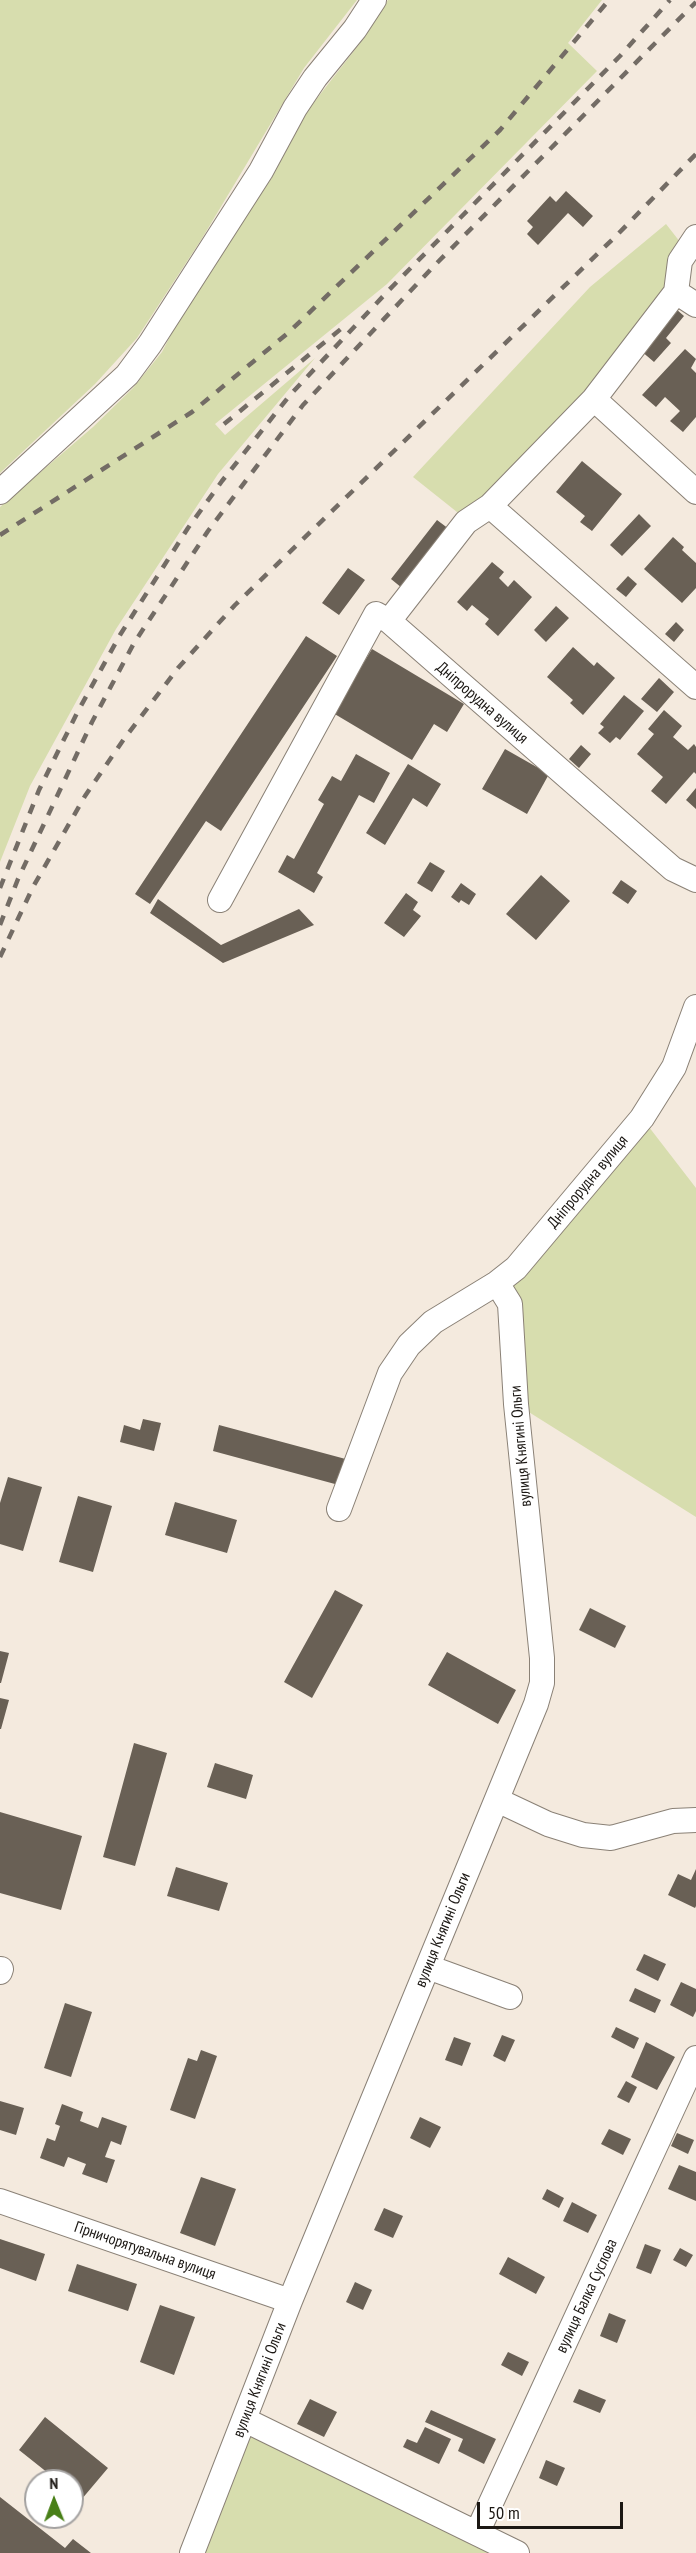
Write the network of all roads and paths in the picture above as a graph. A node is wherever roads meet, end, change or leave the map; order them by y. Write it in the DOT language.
graph roads {
  1 [pos="374,0"];
  2 [pos="696,237"];
  3 [pos="686,298"];
  4 [pos="594,399"];
  5 [pos="0,492"];
  6 [pos="696,492"];
  7 [pos="490,506"];
  8 [pos="389,621"];
  9 [pos="696,687"];
  10 [pos="696,880"];
  11 [pos="220,900"];
  12 [pos="696,1007"];
  13 [pos="497,1282"];
  14 [pos="339,1509"];
  15 [pos="497,1800"];
  16 [pos="696,1820"];
  17 [pos="428,1967"];
  18 [pos="510,1997"];
  19 [pos="696,2058"];
  20 [pos="0,2201"];
  21 [pos="291,2301"];
  22 [pos="245,2420"];
  23 [pos="477,2533"];
  24 [pos="192,2553"];
  25 [pos="517,2553"];
  1 -- 5 [label="street"];
  2 -- 3 [label="street"];
  3 -- 4 [label="street"];
  4 -- 6 [label="street"];
  4 -- 7 [label="street"];
  7 -- 8 [label="street"];
  7 -- 9 [label="street"];
  8 -- 10 [label="street, Дніпрорудна вулиця"];
  8 -- 11 [label="street"];
  12 -- 13 [label="street, Дніпрорудна вулиця"];
  13 -- 14 [label="street, Дніпрорудна вулиця"];
  13 -- 15 [label="street, вулиця Княгині Ольги"];
  15 -- 16 [label="street"];
  15 -- 17 [label="street, вулиця Княгині Ольги"];
  17 -- 18 [label="street"];
  17 -- 21 [label="street, вулиця Княгині Ольги"];
  19 -- 23 [label="street, вулиця Балка Суслова"];
  20 -- 21 [label="street, Гірничорятувальна вулиця"];
  21 -- 22 [label="street, вулиця Княгині Ольги"];
  22 -- 23 [label="street"];
  22 -- 24 [label="street, вулиця Княгині Ольги"];
  23 -- 25 [label="street"];
}
